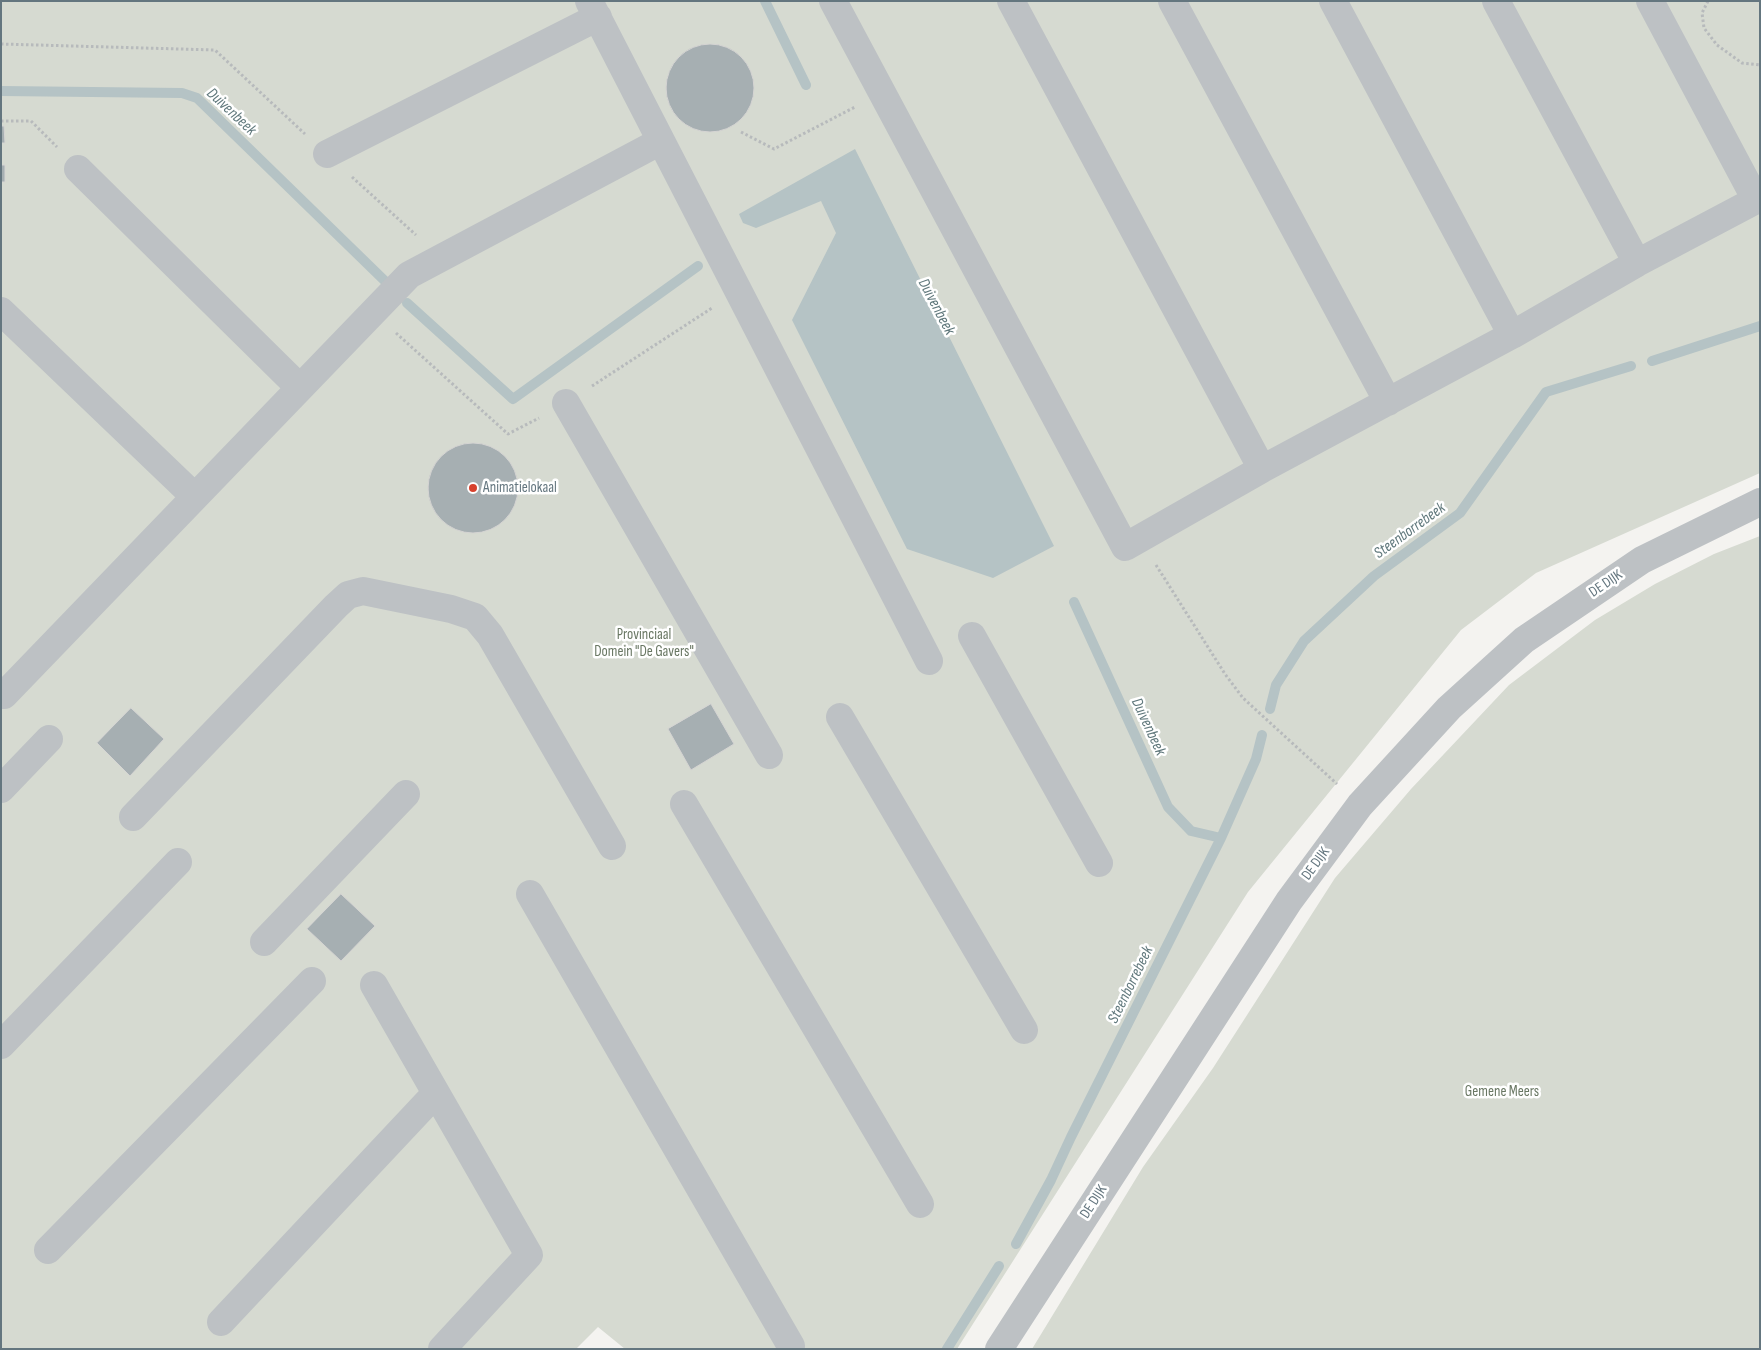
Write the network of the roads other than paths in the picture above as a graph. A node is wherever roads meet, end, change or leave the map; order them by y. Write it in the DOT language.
graph roads {
  1 [pos="833,1"];
  2 [pos="1010,1"];
  3 [pos="1172,1"];
  4 [pos="1333,1"];
  5 [pos="1496,1"];
  6 [pos="1650,1"];
  7 [pos="593,9"];
  8 [pos="661,141"];
  9 [pos="327,154"];
  10 [pos="78,169"];
  11 [pos="1637,263"];
  12 [pos="1,311"];
  13 [pos="1512,335"];
  14 [pos="300,388"];
  15 [pos="1388,402"];
  16 [pos="566,403"];
  17 [pos="1262,469"];
  18 [pos="194,496"];
  19 [pos="1760,502"];
  20 [pos="972,636"];
  21 [pos="929,661"];
  22 [pos="4,696"];
  23 [pos="840,717"];
  24 [pos="49,739"];
  25 [pos="769,755"];
  26 [pos="1,789"];
  27 [pos="406,794"];
  28 [pos="684,804"];
  29 [pos="133,817"];
  30 [pos="612,846"];
  31 [pos="178,862"];
  32 [pos="1099,863"];
  33 [pos="530,894"];
  34 [pos="264,942"];
  35 [pos="312,981"];
  36 [pos="374,985"];
  37 [pos="1024,1030"];
  38 [pos="1,1045"];
  39 [pos="436,1093"];
  40 [pos="920,1204"];
  41 [pos="48,1250"];
  42 [pos="221,1322"];
  43 [pos="791,1346"];
  44 [pos="442,1349"];
  45 [pos="999,1349"];
  1 -- 17 [label="street"];
  2 -- 17 [label="street"];
  3 -- 15 [label="street"];
  4 -- 13 [label="street"];
  5 -- 11 [label="street"];
  6 -- 11 [label="street"];
  7 -- 8 [label="street"];
  7 -- 9 [label="street"];
  8 -- 14 [label="street"];
  8 -- 21 [label="street"];
  10 -- 14 [label="street"];
  11 -- 13 [label="street"];
  12 -- 18 [label="street"];
  13 -- 15 [label="street"];
  14 -- 18 [label="street"];
  15 -- 17 [label="street"];
  16 -- 25 [label="street"];
  18 -- 22 [label="street"];
  19 -- 45 [label="street, DE DIJK"];
  20 -- 32 [label="street"];
  23 -- 37 [label="street"];
  24 -- 26 [label="street"];
  27 -- 34 [label="street"];
  28 -- 40 [label="street"];
  29 -- 30 [label="street"];
  31 -- 38 [label="street"];
  33 -- 43 [label="street"];
  35 -- 41 [label="street"];
  36 -- 39 [label="street"];
  39 -- 42 [label="street"];
  39 -- 44 [label="street"];
}
